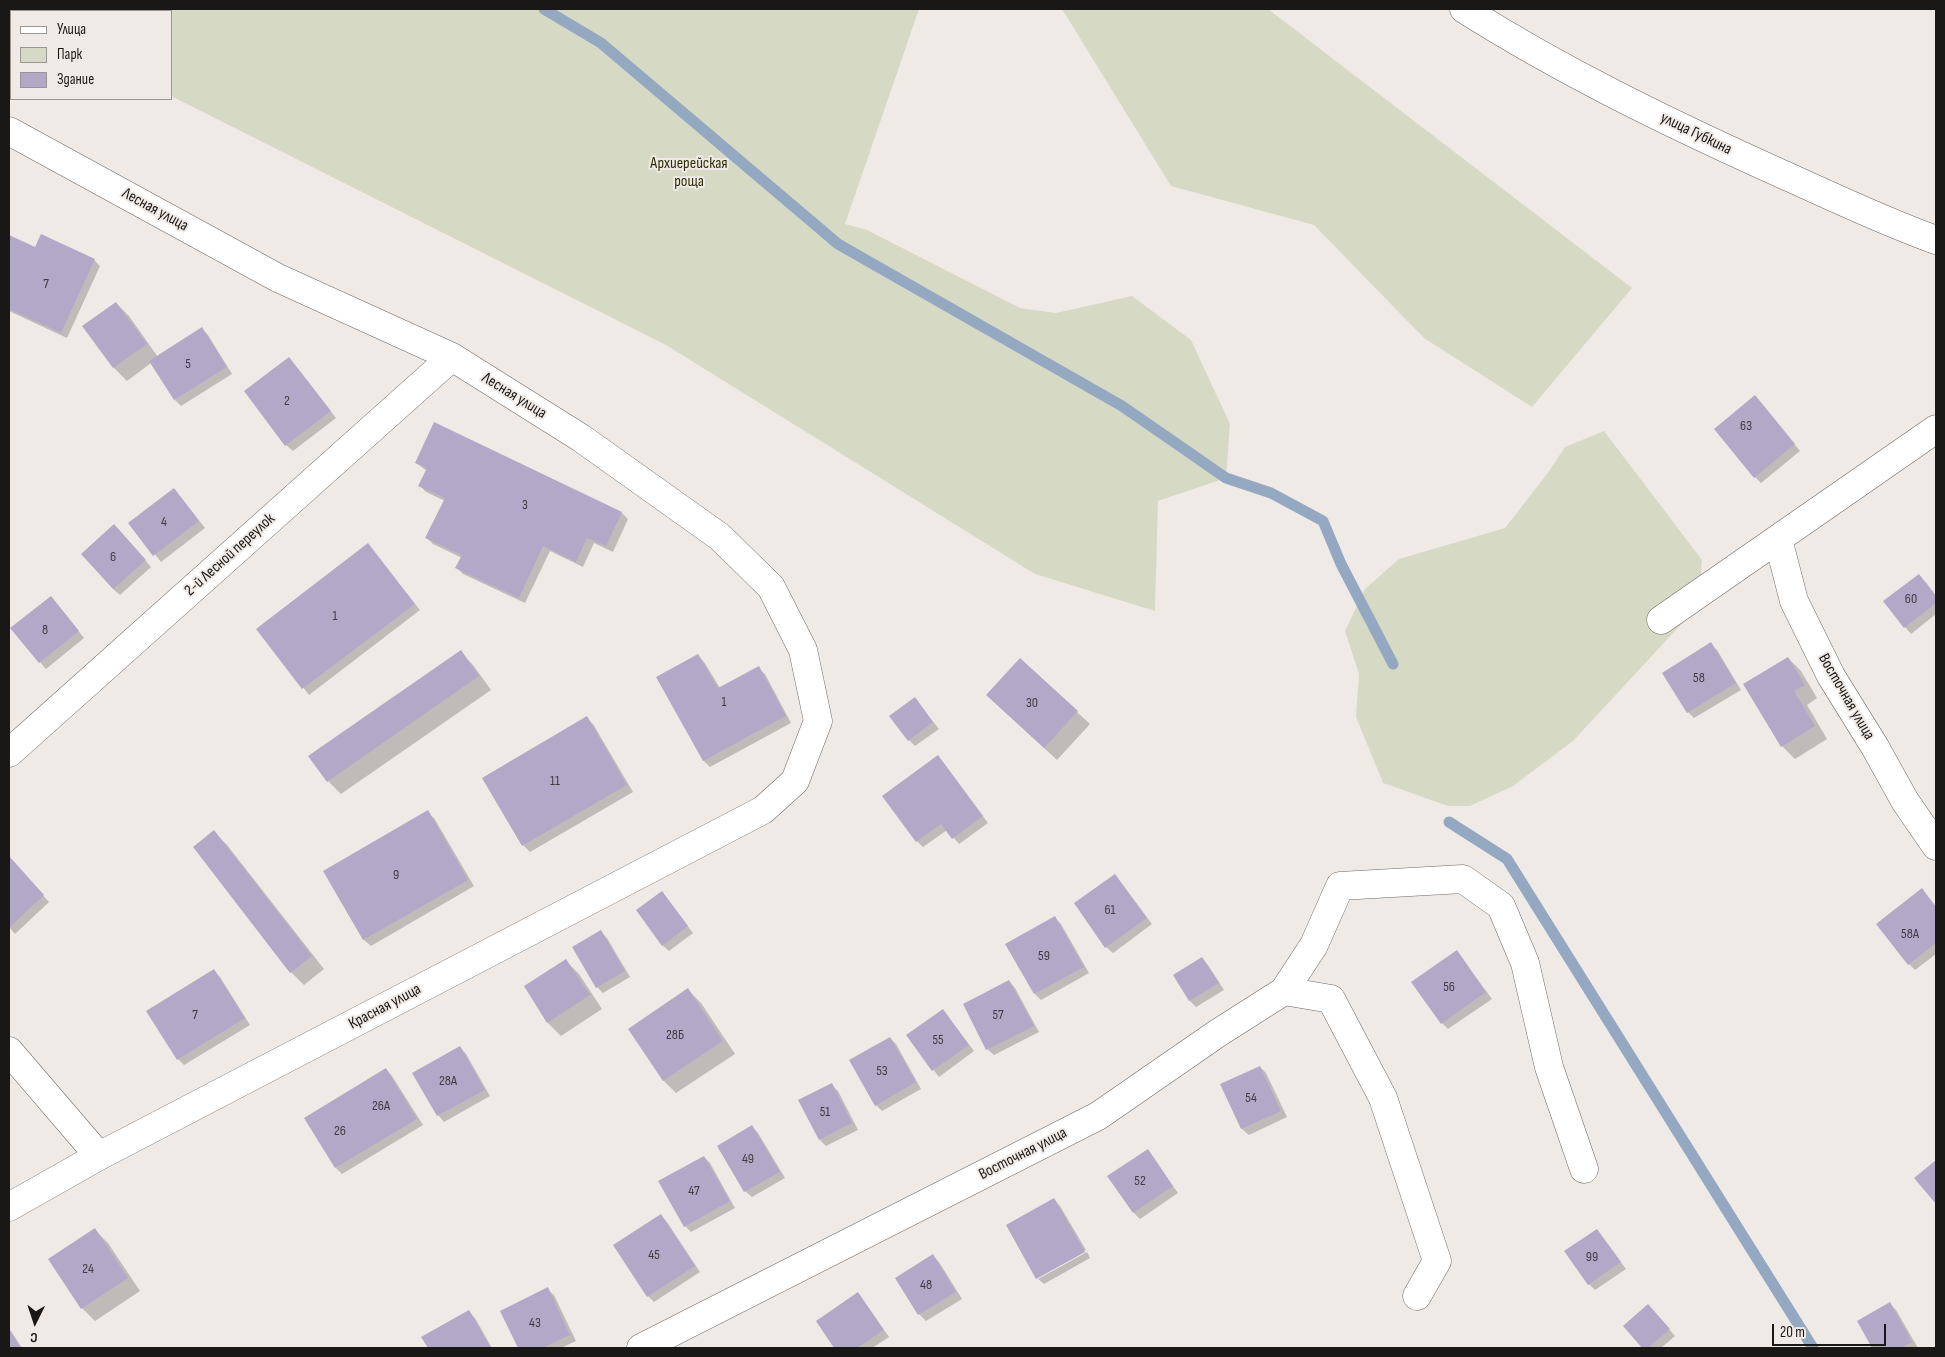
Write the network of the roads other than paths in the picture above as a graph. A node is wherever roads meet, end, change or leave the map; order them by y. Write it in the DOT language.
graph roads {
  1 [pos="1464,9"];
  2 [pos="9,130"];
  3 [pos="1936,240"];
  4 [pos="452,357"];
  5 [pos="1936,429"];
  6 [pos="1778,538"];
  7 [pos="1661,620"];
  8 [pos="9,753"];
  9 [pos="763,810"];
  10 [pos="1936,846"];
  11 [pos="1284,991"];
  12 [pos="9,1051"];
  13 [pos="99,1156"];
  14 [pos="1584,1168"];
  15 [pos="9,1207"];
  16 [pos="1417,1296"];
  17 [pos="641,1348"];
  1 -- 3 [label="street, улица Губкина"];
  2 -- 4 [label="street, Лесная улица"];
  4 -- 8 [label="street, 2-й Лесной переулок"];
  4 -- 9 [label="street, Лесная улица"];
  5 -- 6 [label="street"];
  6 -- 7 [label="street"];
  6 -- 10 [label="street, Восточная улица"];
  9 -- 13 [label="street, Красная улица"];
  11 -- 14 [label="street, Восточная улица"];
  11 -- 16 [label="street"];
  11 -- 17 [label="street, Восточная улица"];
  12 -- 13 [label="street"];
  13 -- 15 [label="street, Красная улица"];
}
